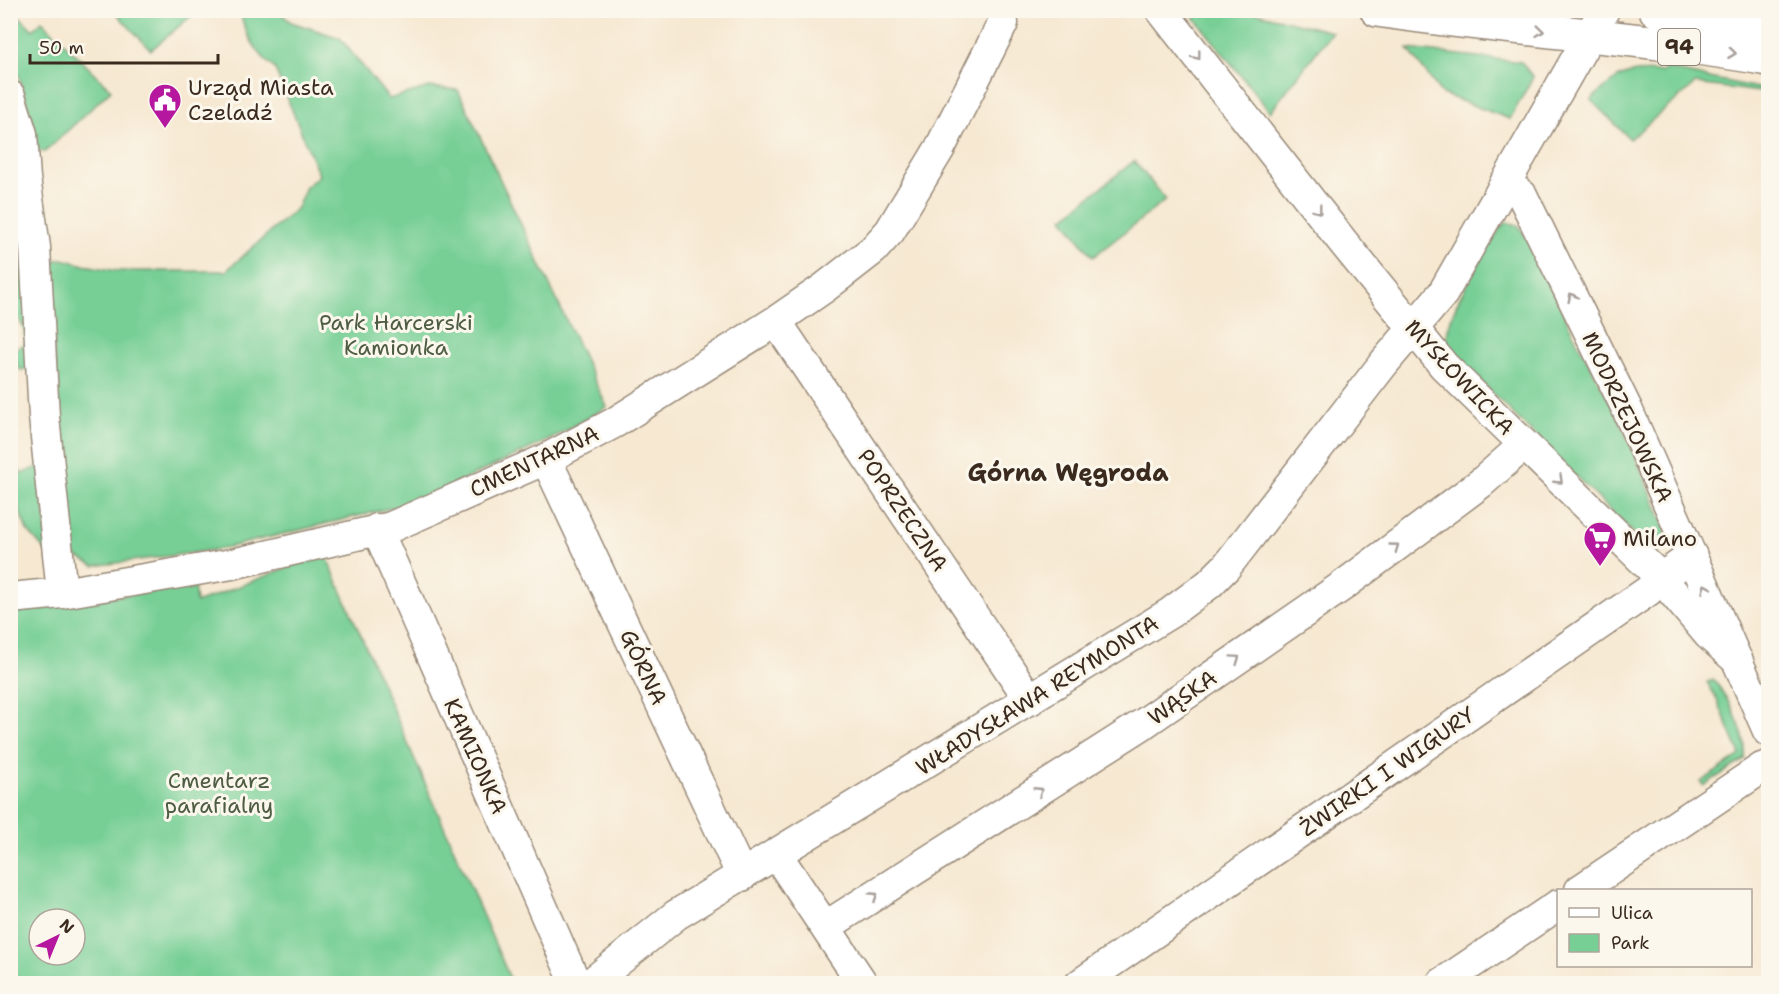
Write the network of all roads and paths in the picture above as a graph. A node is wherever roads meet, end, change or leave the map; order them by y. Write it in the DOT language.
graph roads {
  1 [pos="1161,10"];
  2 [pos="1377,10"];
  3 [pos="1656,10"];
  4 [pos="1004,23"];
  5 [pos="1597,23"];
  6 [pos="1768,26"];
  7 [pos="1768,59"];
  8 [pos="10,96"];
  9 [pos="1505,183"];
  10 [pos="20,207"];
  11 [pos="776,321"];
  12 [pos="1414,329"];
  13 [pos="1524,445"];
  14 [pos="546,459"];
  15 [pos="377,529"];
  16 [pos="1692,556"];
  17 [pos="1661,578"];
  18 [pos="62,593"];
  19 [pos="10,598"];
  20 [pos="1738,661"];
  21 [pos="1030,700"];
  22 [pos="1768,731"];
  23 [pos="1768,765"];
  24 [pos="777,855"];
  25 [pos="742,876"];
  26 [pos="1583,889"];
  27 [pos="1557,906"];
  28 [pos="825,927"];
  29 [pos="576,984"];
  30 [pos="590,984"];
  31 [pos="863,984"];
  32 [pos="1080,984"];
  33 [pos="1441,984"];
  1 -- 12 [label="street, MYSŁOWICKA, one-way"];
  2 -- 5 [label="main road, 94, one-way"];
  3 -- 6 [label="main road, 94"];
  4 -- 11 [label="street, CMENTARNA"];
  5 -- 7 [label="main road, 94, one-way"];
  5 -- 9 [label="street"];
  8 -- 10 [label="street"];
  9 -- 12 [label="street"];
  16 -- 9 [label="street, MODRZEJOWSKA, one-way"];
  10 -- 18 [label="street"];
  11 -- 14 [label="street, CMENTARNA"];
  11 -- 21 [label="street, POPRZECZNA"];
  12 -- 13 [label="street, MYSŁOWICKA"];
  12 -- 21 [label="street, WŁADYSŁAWA REYMONTA"];
  13 -- 17 [label="street, MYSŁOWICKA, one-way"];
  28 -- 13 [label="street, WĄSKA, one-way"];
  14 -- 15 [label="street, CMENTARNA"];
  14 -- 25 [label="street, GÓRNA"];
  15 -- 18 [label="street, CMENTARNA"];
  15 -- 29 [label="street, KAMIONKA"];
  16 -- 17 [label="street, ŻWIRKI I WIGURY"];
  20 -- 16 [label="street, MODRZEJOWSKA, one-way"];
  17 -- 20 [label="street, MYSŁOWICKA"];
  17 -- 32 [label="street, ŻWIRKI I WIGURY"];
  18 -- 19 [label="street, CMENTARNA"];
  20 -- 22 [label="street, MYSŁOWICKA"];
  21 -- 24 [label="street, WŁADYSŁAWA REYMONTA"];
  23 -- 26 [label="street"];
  24 -- 25 [label="street, WŁADYSŁAWA REYMONTA"];
  24 -- 28 [label="street"];
  25 -- 30 [label="street, WŁADYSŁAWA REYMONTA"];
  27 -- 33 [label="street"];
  28 -- 31 [label="street"];
}
